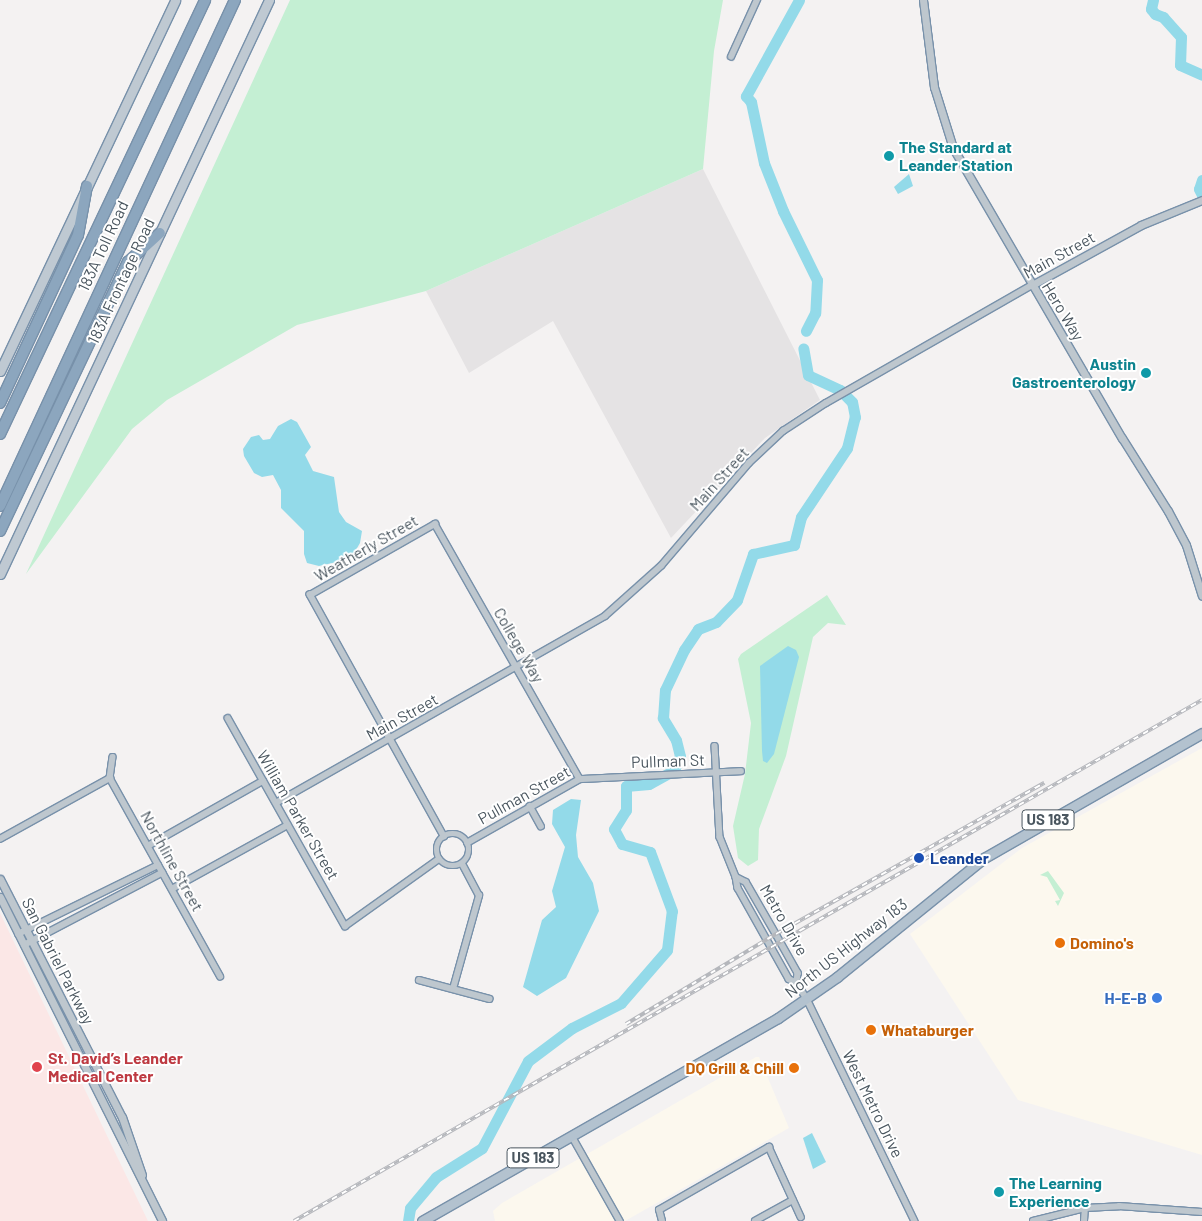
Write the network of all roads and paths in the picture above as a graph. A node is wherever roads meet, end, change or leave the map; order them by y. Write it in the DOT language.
graph roads {
  1 [pos="175,0"];
  2 [pos="205,0"];
  3 [pos="234,0"];
  4 [pos="269,0"];
  5 [pos="757,0"];
  6 [pos="924,0"];
  7 [pos="731,56"];
  8 [pos="87,186"];
  9 [pos="1202,200"];
  10 [pos="160,233"];
  11 [pos="1032,285"];
  12 [pos="0,371"];
  13 [pos="0,403"];
  14 [pos="0,434"];
  15 [pos="0,506"];
  16 [pos="435,524"];
  17 [pos="0,530"];
  18 [pos="0,574"];
  19 [pos="1202,596"];
  20 [pos="516,668"];
  21 [pos="228,718"];
  22 [pos="1202,733"];
  23 [pos="391,739"];
  24 [pos="715,746"];
  25 [pos="113,757"];
  26 [pos="741,771"];
  27 [pos="716,773"];
  28 [pos="596,777"];
  29 [pos="110,778"];
  30 [pos="580,779"];
  31 [pos="263,781"];
  32 [pos="276,803"];
  33 [pos="530,806"];
  34 [pos="288,825"];
  35 [pos="541,826"];
  36 [pos="444,837"];
  37 [pos="0,839"];
  38 [pos="467,843"];
  39 [pos="148,846"];
  40 [pos="439,859"];
  41 [pos="462,864"];
  42 [pos="158,865"];
  43 [pos="162,872"];
  44 [pos="736,877"];
  45 [pos="0,879"];
  46 [pos="172,889"];
  47 [pos="0,897"];
  48 [pos="28,930"];
  49 [pos="18,934"];
  50 [pos="32,940"];
  51 [pos="24,945"];
  52 [pos="220,976"];
  53 [pos="419,980"];
  54 [pos="797,983"];
  55 [pos="453,988"];
  56 [pos="490,998"];
  57 [pos="807,999"];
  58 [pos="572,1136"];
  59 [pos="148,1194"];
  60 [pos="793,1200"];
  61 [pos="1085,1208"];
  62 [pos="1202,1212"];
  63 [pos="801,1217"];
  64 [pos="162,1221"];
  65 [pos="422,1221"];
  66 [pos="620,1221"];
  67 [pos="662,1221"];
  68 [pos="755,1221"];
  69 [pos="915,1221"];
  70 [pos="1033,1221"];
  71 [pos="1084,1221"];
  1 -- 8 [label="main road"];
  2 -- 14 [label="highway, 183A Toll Road"];
  3 -- 15 [label="highway, 183A Toll Road"];
  4 -- 10 [label="main road, 183A Frontage Road"];
  5 -- 7 [label="street"];
  6 -- 11 [label="street, Hero Way"];
  8 -- 12 [label="main road"];
  8 -- 13 [label="highway"];
  9 -- 11 [label="street, Main Street"];
  10 -- 17 [label="highway"];
  10 -- 18 [label="main road, 183A Frontage Road"];
  11 -- 19 [label="street, Hero Way"];
  11 -- 20 [label="street, Main Street"];
  16 -- 20 [label="street, College Way"];
  16 -- 23 [label="street, Weatherly Street"];
  20 -- 23 [label="street, Main Street"];
  20 -- 30 [label="street, College Way"];
  21 -- 31 [label="street, William Parker Street"];
  22 -- 57 [label="main road, North US Highway 183 / US 183"];
  23 -- 32 [label="street, Main Street"];
  23 -- 36 [label="street"];
  24 -- 27 [label="street, Metro Drive"];
  25 -- 29 [label="street"];
  26 -- 27 [label="street, Pullman St"];
  27 -- 28 [label="street, Pullman St"];
  27 -- 44 [label="street, Metro Drive"];
  28 -- 30 [label="street, Pullman Street"];
  29 -- 37 [label="street"];
  29 -- 39 [label="street, Northline Street"];
  30 -- 33 [label="street, Pullman Street"];
  31 -- 32 [label="street, William Parker Street"];
  31 -- 39 [label="street"];
  32 -- 34 [label="street, William Parker Street"];
  33 -- 35 [label="street"];
  33 -- 38 [label="street, Pullman Street"];
  34 -- 40 [label="street, William Parker Street"];
  34 -- 46 [label="street"];
  36 -- 38 [label="street"];
  36 -- 40 [label="street"];
  38 -- 41 [label="street"];
  39 -- 42 [label="street, Northline Street"];
  40 -- 41 [label="street"];
  41 -- 55 [label="street"];
  42 -- 43 [label="street, Northline Street"];
  42 -- 48 [label="street"];
  43 -- 46 [label="street, Northline Street"];
  43 -- 50 [label="street"];
  44 -- 54 [label="street, Metro Drive"];
  44 -- 54 [label="street, Metro Drive"];
  45 -- 48 [label="street, San Gabriel Parkway"];
  46 -- 52 [label="street, Northline Street"];
  47 -- 49 [label="street, San Gabriel Parkway"];
  48 -- 49 [label="street"];
  48 -- 50 [label="street, San Gabriel Parkway"];
  49 -- 51 [label="street, San Gabriel Parkway"];
  50 -- 51 [label="street"];
  50 -- 59 [label="street, San Gabriel Parkway"];
  51 -- 59 [label="street, San Gabriel Parkway"];
  53 -- 55 [label="street"];
  54 -- 57 [label="street, Metro Drive"];
  55 -- 56 [label="street"];
  57 -- 58 [label="main road, North US Highway 183 / US 183"];
  57 -- 69 [label="street, West Metro Drive"];
  58 -- 65 [label="main road, North US Highway 183 / US 183"];
  58 -- 66 [label="street"];
  59 -- 64 [label="street, San Gabriel Parkway"];
  60 -- 63 [label="street"];
  60 -- 67 [label="street"];
  60 -- 68 [label="street"];
  61 -- 62 [label="street"];
  61 -- 70 [label="street"];
  61 -- 71 [label="street"];
}
